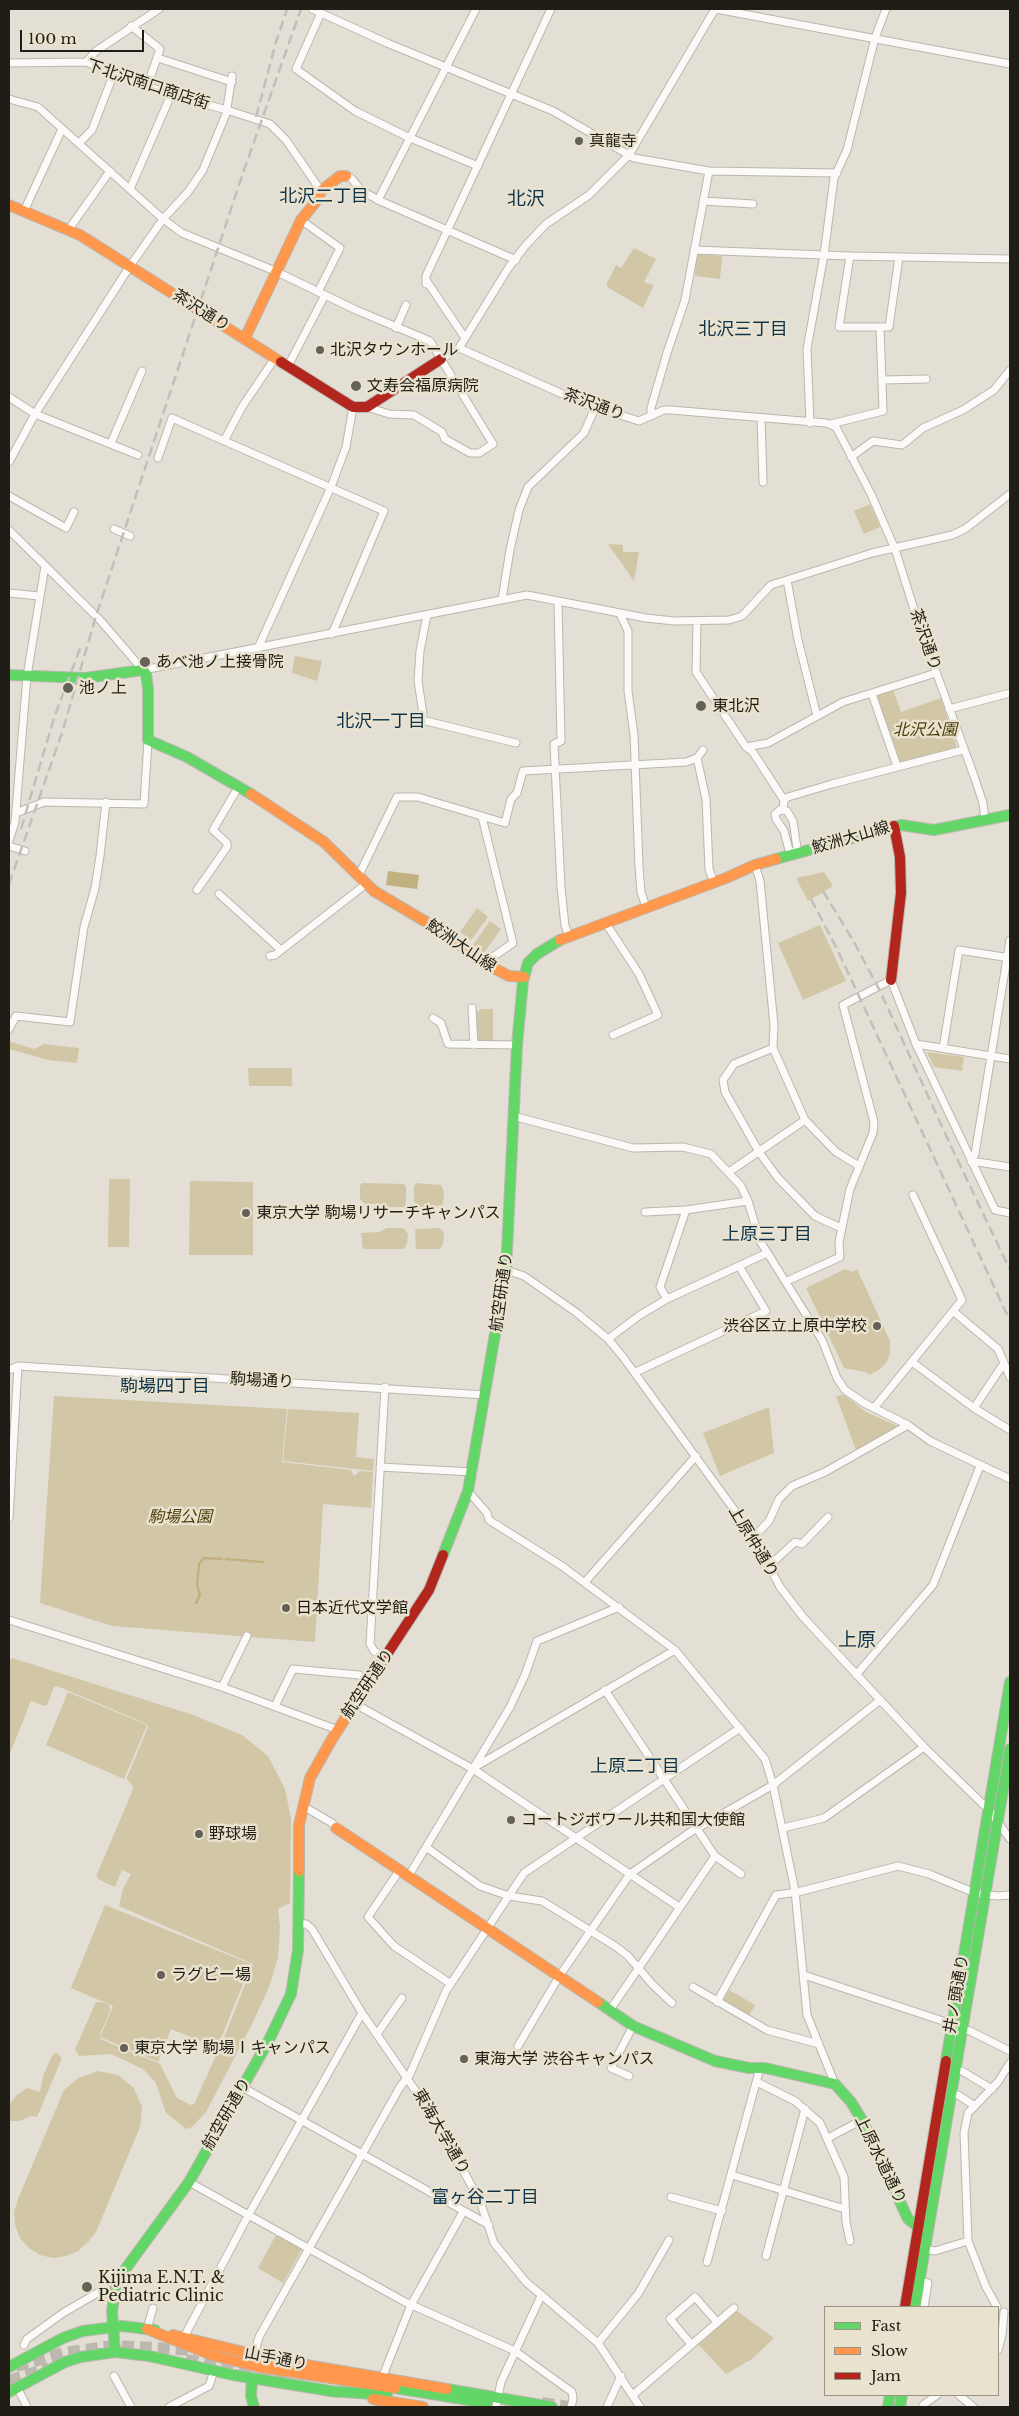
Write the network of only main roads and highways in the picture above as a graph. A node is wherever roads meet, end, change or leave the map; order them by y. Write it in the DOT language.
graph roads {
  1 [pos="346,176"];
  2 [pos="9,206"];
  3 [pos="245,338"];
  4 [pos="441,359"];
  5 [pos="9,675"];
  6 [pos="1010,815"];
  7 [pos="894,826"];
  8 [pos="524,977"];
  9 [pos="891,980"];
  10 [pos="1010,1682"];
  11 [pos="1010,1749"];
  12 [pos="336,1828"];
  13 [pos="957,2028"];
  14 [pos="924,2227"];
  15 [pos="905,2306"];
  16 [pos="915,2306"];
  17 [pos="112,2326"];
  18 [pos="183,2340"];
  19 [pos="115,2352"];
  20 [pos="9,2367"];
  21 [pos="252,2378"];
  22 [pos="13,2390"];
  23 [pos="329,2391"];
  24 [pos="493,2403"];
  25 [pos="390,2404"];
  26 [pos="539,2406"];
  27 [pos="254,2407"];
  28 [pos="423,2407"];
  29 [pos="471,2407"];
  30 [pos="552,2407"];
  1 -- 3 [label="main road"];
  2 -- 3 [label="main road, 茶沢通り"];
  3 -- 4 [label="main road, 茶沢通り"];
  5 -- 8 [label="main road, 鮫洲大山線"];
  6 -- 7 [label="main road, 鮫洲大山線"];
  7 -- 8 [label="main road, 鮫洲大山線"];
  7 -- 9 [label="main road"];
  8 -- 17 [label="main road, 航空研通り"];
  10 -- 13 [label="main road, 井ノ頭通り"];
  11 -- 13 [label="main road, 井ノ頭通り"];
  12 -- 14 [label="main road, 上原水道通り"];
  13 -- 14 [label="main road, 井ノ頭通り"];
  13 -- 14 [label="main road, 井ノ頭通り"];
  14 -- 15 [label="main road, 井ノ頭通り"];
  14 -- 16 [label="main road, 井ノ頭通り"];
  17 -- 18 [label="main road"];
  17 -- 19 [label="main road, 航空研通り"];
  17 -- 20 [label="main road"];
  18 -- 24 [label="main road, 山手通り"];
  18 -- 24 [label="main road"];
  19 -- 21 [label="main road, 山手通り"];
  19 -- 22 [label="main road, 山手通り"];
  21 -- 23 [label="main road, 山手通り"];
  21 -- 27 [label="main road"];
  23 -- 25 [label="main road, 山手通り"];
  23 -- 29 [label="main road"];
  24 -- 26 [label="main road, 山手通り"];
  25 -- 28 [label="main road, 山手通り"];
  26 -- 30 [label="main road, 山手通り"];
}
